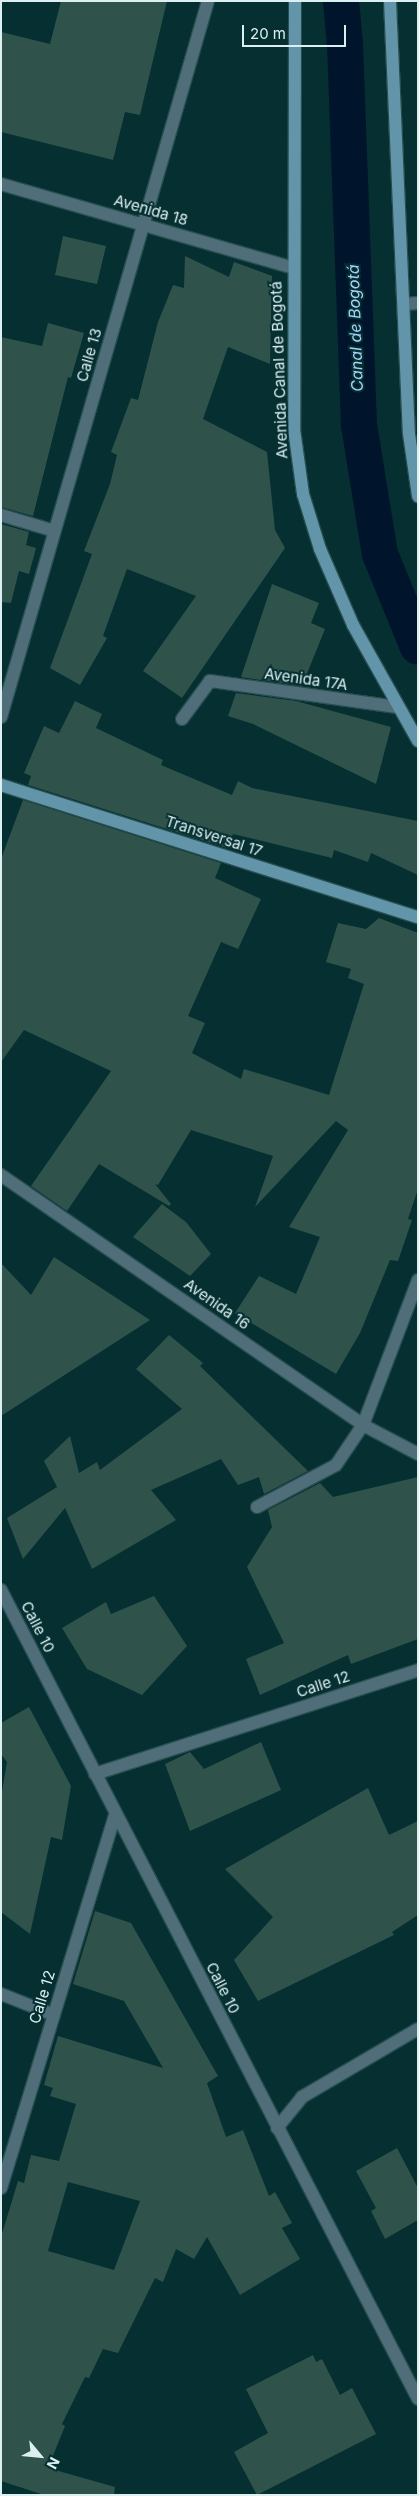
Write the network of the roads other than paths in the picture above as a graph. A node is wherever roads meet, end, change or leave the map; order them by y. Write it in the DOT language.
graph roads {
  1 [pos="208,1"];
  2 [pos="295,1"];
  3 [pos="390,1"];
  4 [pos="1,184"];
  5 [pos="144,225"];
  6 [pos="293,268"];
  7 [pos="418,303"];
  8 [pos="404,304"];
  9 [pos="418,496"];
  10 [pos="1,515"];
  11 [pos="55,531"];
  12 [pos="398,707"];
  13 [pos="1,717"];
  14 [pos="182,719"];
  15 [pos="418,741"];
  16 [pos="1,785"];
  17 [pos="418,917"];
  18 [pos="1,1175"];
  19 [pos="418,1280"];
  20 [pos="363,1425"];
  21 [pos="418,1454"];
  22 [pos="257,1507"];
  23 [pos="1,1590"];
  24 [pos="418,1670"];
  25 [pos="94,1774"];
  26 [pos="115,1815"];
  27 [pos="1,1994"];
  28 [pos="54,2015"];
  29 [pos="418,2029"];
  30 [pos="277,2128"];
  31 [pos="1,2188"];
  32 [pos="418,2399"];
  1 -- 5 [label="street, Calle 13"];
  2 -- 6 [label="main road, Avenida Canal de Bogotá"];
  3 -- 8 [label="main road"];
  4 -- 5 [label="street, Avenida 18"];
  5 -- 6 [label="street, Avenida 18"];
  5 -- 11 [label="street, Calle 13"];
  6 -- 12 [label="main road, Avenida Canal de Bogotá"];
  7 -- 8 [label="street"];
  8 -- 9 [label="main road"];
  10 -- 11 [label="street"];
  11 -- 13 [label="street, Calle 13"];
  12 -- 14 [label="street, Avenida 17A"];
  12 -- 15 [label="main road, Avenida Canal de Bogotá"];
  16 -- 17 [label="main road, Transversal 17"];
  18 -- 20 [label="street, Avenida 16"];
  19 -- 20 [label="street"];
  20 -- 21 [label="street, Avenida 16"];
  20 -- 22 [label="street"];
  23 -- 25 [label="street, Calle 10"];
  24 -- 25 [label="street, Calle 12"];
  25 -- 26 [label="street, Calle 10"];
  26 -- 28 [label="street, Calle 12"];
  26 -- 30 [label="street, Calle 10"];
  27 -- 28 [label="street"];
  28 -- 31 [label="street, Calle 12"];
  29 -- 30 [label="street"];
  30 -- 32 [label="street, Calle 10"];
}
